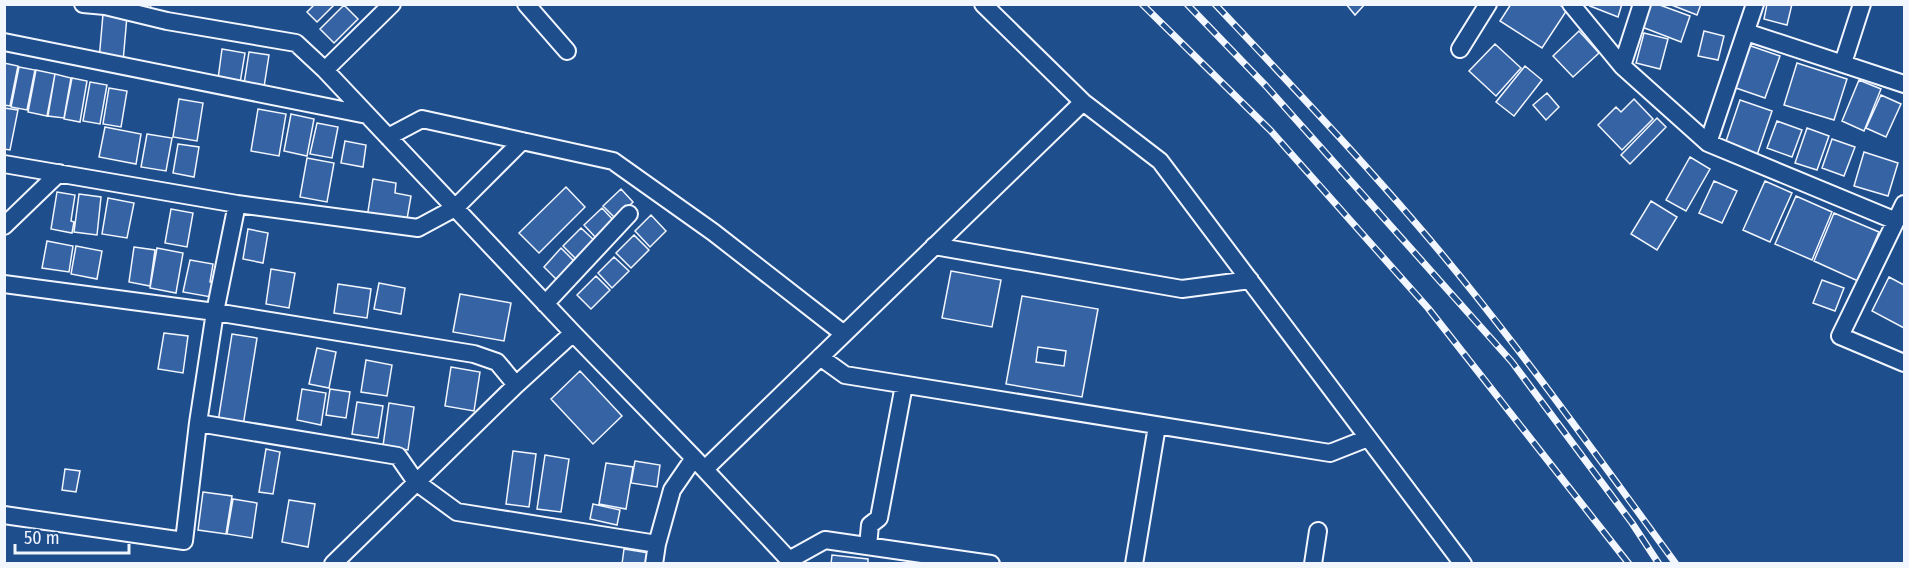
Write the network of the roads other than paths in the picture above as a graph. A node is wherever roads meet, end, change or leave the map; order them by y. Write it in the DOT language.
graph roads {
  1 [pos="83,4"];
  2 [pos="392,4"];
  3 [pos="526,4"];
  4 [pos="983,4"];
  5 [pos="1488,4"];
  6 [pos="1571,4"];
  7 [pos="1642,4"];
  8 [pos="1755,4"];
  9 [pos="1862,4"];
  10 [pos="157,11"];
  11 [pos="1746,32"];
  12 [pos="4,42"];
  13 [pos="1460,49"];
  14 [pos="567,51"];
  15 [pos="1843,63"];
  16 [pos="1622,66"];
  17 [pos="325,70"];
  18 [pos="1905,84"];
  19 [pos="1083,102"];
  20 [pos="367,115"];
  21 [pos="388,137"];
  22 [pos="522,141"];
  23 [pos="1708,143"];
  24 [pos="4,164"];
  25 [pos="59,173"];
  26 [pos="237,204"];
  27 [pos="1905,204"];
  28 [pos="455,208"];
  29 [pos="629,214"];
  30 [pos="1896,221"];
  31 [pos="4,226"];
  32 [pos="934,246"];
  33 [pos="1250,280"];
  34 [pos="4,284"];
  35 [pos="545,304"];
  36 [pos="215,312"];
  37 [pos="573,333"];
  38 [pos="844,334"];
  39 [pos="820,357"];
  40 [pos="1905,363"];
  41 [pos="516,385"];
  42 [pos="904,385"];
  43 [pos="198,423"];
  44 [pos="1157,426"];
  45 [pos="1368,438"];
  46 [pos="700,464"];
  47 [pos="416,482"];
  48 [pos="4,515"];
  49 [pos="1318,531"];
  50 [pos="657,544"];
  51 [pos="868,546"];
  52 [pos="791,562"];
  53 [pos="333,564"];
  54 [pos="654,564"];
  55 [pos="991,564"];
  56 [pos="1134,564"];
  57 [pos="1313,564"];
  58 [pos="1463,564"];
  1 -- 10 [label="street"];
  2 -- 17 [label="street"];
  3 -- 14 [label="street"];
  4 -- 19 [label="street"];
  5 -- 13 [label="street"];
  6 -- 16 [label="street"];
  7 -- 16 [label="street"];
  8 -- 11 [label="street"];
  9 -- 15 [label="street"];
  10 -- 17 [label="street"];
  11 -- 15 [label="street"];
  11 -- 23 [label="street"];
  12 -- 20 [label="street"];
  15 -- 18 [label="street"];
  16 -- 23 [label="street"];
  17 -- 20 [label="street"];
  19 -- 32 [label="street"];
  19 -- 33 [label="street"];
  20 -- 21 [label="street"];
  21 -- 22 [label="street"];
  21 -- 28 [label="street"];
  22 -- 28 [label="street"];
  22 -- 38 [label="street"];
  23 -- 30 [label="street"];
  24 -- 25 [label="street"];
  25 -- 26 [label="street"];
  25 -- 31 [label="street"];
  26 -- 28 [label="street"];
  26 -- 36 [label="street"];
  27 -- 30 [label="street"];
  28 -- 35 [label="street"];
  29 -- 35 [label="street"];
  30 -- 40 [label="street"];
  32 -- 33 [label="street"];
  32 -- 38 [label="street"];
  33 -- 45 [label="street"];
  34 -- 36 [label="street"];
  35 -- 37 [label="street"];
  36 -- 41 [label="street"];
  36 -- 43 [label="street"];
  37 -- 41 [label="street"];
  37 -- 46 [label="street"];
  38 -- 39 [label="street"];
  39 -- 42 [label="street"];
  39 -- 46 [label="street"];
  41 -- 47 [label="street"];
  42 -- 44 [label="street"];
  42 -- 51 [label="street"];
  43 -- 47 [label="street"];
  43 -- 48 [label="street"];
  44 -- 45 [label="street"];
  44 -- 56 [label="street"];
  45 -- 58 [label="street"];
  46 -- 50 [label="street"];
  46 -- 52 [label="street"];
  47 -- 50 [label="street"];
  47 -- 53 [label="street"];
  49 -- 57 [label="street"];
  50 -- 54 [label="street"];
  51 -- 52 [label="street"];
  51 -- 55 [label="street"];
}
